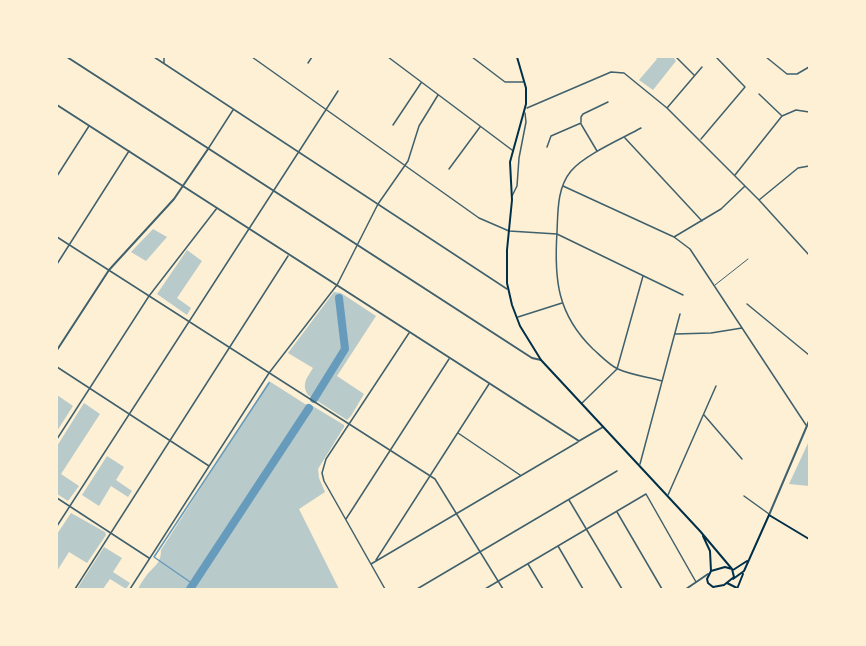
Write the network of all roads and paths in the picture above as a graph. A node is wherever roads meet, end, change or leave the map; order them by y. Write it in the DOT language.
graph roads {
  1 [pos="67,57"];
  2 [pos="154,57"];
  3 [pos="164,57"];
  4 [pos="252,57"];
  5 [pos="312,57"];
  6 [pos="388,57"];
  7 [pos="472,57"];
  8 [pos="517,57"];
  9 [pos="676,57"];
  10 [pos="716,57"];
  11 [pos="766,57"];
  12 [pos="164,63"];
  13 [pos="308,63"];
  14 [pos="702,67"];
  15 [pos="809,67"];
  16 [pos="694,76"];
  17 [pos="524,82"];
  18 [pos="422,83"];
  19 [pos="338,91"];
  20 [pos="759,94"];
  21 [pos="438,95"];
  22 [pos="608,102"];
  23 [pos="57,105"];
  24 [pos="667,108"];
  25 [pos="233,109"];
  26 [pos="326,110"];
  27 [pos="525,110"];
  28 [pos="809,112"];
  29 [pos="782,116"];
  30 [pos="581,123"];
  31 [pos="393,125"];
  32 [pos="89,126"];
  33 [pos="481,127"];
  34 [pos="641,128"];
  35 [pos="625,137"];
  36 [pos="700,141"];
  37 [pos="547,147"];
  38 [pos="208,148"];
  39 [pos="513,150"];
  40 [pos="129,151"];
  41 [pos="299,152"];
  42 [pos="598,152"];
  43 [pos="405,166"];
  44 [pos="809,166"];
  45 [pos="449,169"];
  46 [pos="734,175"];
  47 [pos="57,176"];
  48 [pos="563,186"];
  49 [pos="745,186"];
  50 [pos="184,187"];
  51 [pos="274,191"];
  52 [pos="512,196"];
  53 [pos="759,200"];
  54 [pos="378,204"];
  55 [pos="217,208"];
  56 [pos="702,220"];
  57 [pos="249,229"];
  58 [pos="509,231"];
  59 [pos="557,234"];
  60 [pos="57,237"];
  61 [pos="674,237"];
  62 [pos="69,244"];
  63 [pos="357,245"];
  64 [pos="289,255"];
  65 [pos="809,255"];
  66 [pos="748,259"];
  67 [pos="57,264"];
  68 [pos="109,270"];
  69 [pos="643,275"];
  70 [pos="337,285"];
  71 [pos="715,285"];
  72 [pos="508,290"];
  73 [pos="683,294"];
  74 [pos="149,296"];
  75 [pos="562,303"];
  76 [pos="747,304"];
  77 [pos="680,314"];
  78 [pos="517,318"];
  79 [pos="189,322"];
  80 [pos="743,328"];
  81 [pos="409,332"];
  82 [pos="675,334"];
  83 [pos="230,348"];
  84 [pos="57,350"];
  85 [pos="809,355"];
  86 [pos="449,358"];
  87 [pos="541,360"];
  88 [pos="57,367"];
  89 [pos="617,369"];
  90 [pos="269,373"];
  91 [pos="662,381"];
  92 [pos="489,384"];
  93 [pos="716,386"];
  94 [pos="89,388"];
  95 [pos="582,404"];
  96 [pos="129,414"];
  97 [pos="704,414"];
  98 [pos="809,421"];
  99 [pos="349,425"];
  100 [pos="807,426"];
  101 [pos="603,427"];
  102 [pos="458,433"];
  103 [pos="57,439"];
  104 [pos="170,441"];
  105 [pos="579,441"];
  106 [pos="390,451"];
  107 [pos="742,459"];
  108 [pos="640,465"];
  109 [pos="210,466"];
  110 [pos="617,471"];
  111 [pos="521,475"];
  112 [pos="430,477"];
  113 [pos="668,496"];
  114 [pos="744,496"];
  115 [pos="57,498"];
  116 [pos="569,500"];
  117 [pos="70,507"];
  118 [pos="617,511"];
  119 [pos="457,513"];
  120 [pos="769,515"];
  121 [pos="346,519"];
  122 [pos="57,526"];
  123 [pos="586,529"];
  124 [pos="700,531"];
  125 [pos="111,533"];
  126 [pos="809,539"];
  127 [pos="558,546"];
  128 [pos="480,552"];
  129 [pos="150,558"];
  130 [pos="749,559"];
  131 [pos="375,561"];
  132 [pos="370,564"];
  133 [pos="528,564"];
  134 [pos="732,569"];
  135 [pos="744,571"];
  136 [pos="709,572"];
  137 [pos="735,576"];
  138 [pos="498,581"];
  139 [pos="729,582"];
  140 [pos="696,583"];
  141 [pos="740,583"];
  142 [pos="713,587"];
  143 [pos="75,589"];
  144 [pos="130,589"];
  145 [pos="385,589"];
  146 [pos="417,589"];
  147 [pos="485,589"];
  148 [pos="503,589"];
  149 [pos="543,589"];
  150 [pos="583,589"];
  151 [pos="622,589"];
  152 [pos="662,589"];
  153 [pos="686,589"];
  154 [pos="707,589"];
  155 [pos="737,589"];
  1 -- 38 [label="street"];
  2 -- 12 [label="street"];
  3 -- 12 [label="street"];
  4 -- 26 [label="street"];
  5 -- 13 [label="street"];
  6 -- 18 [label="street"];
  7 -- 17 [label="street"];
  8 -- 17 [label="main road"];
  9 -- 16 [label="street"];
  10 -- 36 [label="street"];
  11 -- 15 [label="street"];
  12 -- 25 [label="street"];
  14 -- 16 [label="street"];
  16 -- 24 [label="street"];
  17 -- 27 [label="main road"];
  18 -- 21 [label="street"];
  18 -- 31 [label="street"];
  19 -- 26 [label="street"];
  20 -- 29 [label="street"];
  21 -- 33 [label="street"];
  21 -- 43 [label="street"];
  22 -- 30 [label="street"];
  23 -- 32 [label="street"];
  24 -- 27 [label="street"];
  24 -- 36 [label="street"];
  25 -- 38 [label="street"];
  25 -- 41 [label="street"];
  26 -- 41 [label="street"];
  26 -- 43 [label="street"];
  27 -- 39 [label="main road"];
  27 -- 52 [label="street"];
  28 -- 29 [label="street"];
  29 -- 46 [label="street"];
  30 -- 37 [label="street"];
  30 -- 42 [label="street"];
  32 -- 40 [label="street"];
  32 -- 47 [label="street"];
  33 -- 39 [label="street"];
  33 -- 45 [label="street"];
  34 -- 35 [label="street"];
  35 -- 42 [label="street"];
  35 -- 56 [label="street"];
  36 -- 46 [label="street"];
  38 -- 50 [label="street"];
  38 -- 51 [label="street"];
  39 -- 52 [label="main road"];
  40 -- 50 [label="street"];
  40 -- 62 [label="street"];
  41 -- 51 [label="street"];
  41 -- 54 [label="street"];
  42 -- 48 [label="street"];
  43 -- 54 [label="street"];
  43 -- 58 [label="street"];
  44 -- 53 [label="street"];
  46 -- 49 [label="street"];
  48 -- 59 [label="street"];
  48 -- 61 [label="street"];
  49 -- 53 [label="street"];
  49 -- 56 [label="street"];
  50 -- 55 [label="street"];
  50 -- 68 [label="street"];
  51 -- 57 [label="street"];
  51 -- 63 [label="street"];
  52 -- 58 [label="main road"];
  53 -- 65 [label="street"];
  54 -- 63 [label="street"];
  54 -- 72 [label="street"];
  55 -- 57 [label="street"];
  55 -- 74 [label="street"];
  56 -- 61 [label="street"];
  57 -- 64 [label="street"];
  57 -- 79 [label="street"];
  58 -- 59 [label="street"];
  58 -- 72 [label="main road"];
  59 -- 69 [label="street"];
  59 -- 75 [label="street"];
  60 -- 62 [label="street"];
  61 -- 71 [label="street"];
  62 -- 67 [label="street"];
  62 -- 68 [label="street"];
  63 -- 70 [label="street"];
  63 -- 87 [label="street"];
  64 -- 70 [label="street"];
  64 -- 83 [label="street"];
  66 -- 71 [label="lane"];
  68 -- 74 [label="street"];
  68 -- 84 [label="street"];
  69 -- 73 [label="street"];
  69 -- 89 [label="street"];
  70 -- 81 [label="street"];
  70 -- 90 [label="street"];
  71 -- 80 [label="street"];
  72 -- 78 [label="main road"];
  74 -- 79 [label="street"];
  74 -- 94 [label="street"];
  75 -- 78 [label="street"];
  75 -- 89 [label="street"];
  76 -- 85 [label="street"];
  77 -- 82 [label="street"];
  78 -- 87 [label="main road"];
  79 -- 83 [label="street"];
  79 -- 96 [label="street"];
  80 -- 82 [label="street"];
  80 -- 100 [label="street"];
  81 -- 86 [label="street"];
  81 -- 99 [label="street"];
  82 -- 91 [label="street"];
  83 -- 90 [label="street"];
  83 -- 104 [label="street"];
  86 -- 92 [label="street"];
  86 -- 106 [label="street"];
  87 -- 95 [label="main road"];
  88 -- 94 [label="street"];
  89 -- 91 [label="street"];
  89 -- 95 [label="street"];
  90 -- 99 [label="street"];
  90 -- 109 [label="street"];
  91 -- 108 [label="street"];
  92 -- 102 [label="street"];
  92 -- 105 [label="street"];
  93 -- 97 [label="street"];
  94 -- 96 [label="street"];
  94 -- 103 [label="street"];
  95 -- 101 [label="main road"];
  96 -- 104 [label="street"];
  96 -- 117 [label="street"];
  97 -- 107 [label="street"];
  97 -- 113 [label="street"];
  98 -- 100 [label="street"];
  99 -- 106 [label="street"];
  99 -- 121 [label="street"];
  100 -- 120 [label="street"];
  101 -- 105 [label="street"];
  101 -- 108 [label="main road"];
  102 -- 111 [label="street"];
  102 -- 112 [label="street"];
  104 -- 109 [label="street"];
  104 -- 125 [label="street"];
  105 -- 111 [label="street"];
  106 -- 112 [label="street"];
  106 -- 121 [label="street"];
  108 -- 113 [label="main road"];
  109 -- 129 [label="street"];
  110 -- 116 [label="street"];
  111 -- 119 [label="street"];
  112 -- 119 [label="street"];
  112 -- 131 [label="street"];
  113 -- 124 [label="main road"];
  114 -- 120 [label="street"];
  115 -- 117 [label="street"];
  116 -- 123 [label="street"];
  116 -- 128 [label="street"];
  117 -- 122 [label="street"];
  117 -- 125 [label="street"];
  118 -- 123 [label="street"];
  118 -- 140 [label="street"];
  118 -- 152 [label="street"];
  119 -- 128 [label="street"];
  119 -- 131 [label="street"];
  120 -- 126 [label="main road"];
  120 -- 130 [label="main road"];
  121 -- 132 [label="street"];
  123 -- 127 [label="street"];
  123 -- 151 [label="street"];
  124 -- 134 [label="main road"];
  124 -- 136 [label="main road"];
  125 -- 129 [label="street"];
  125 -- 143 [label="street"];
  127 -- 133 [label="street"];
  127 -- 150 [label="street"];
  128 -- 138 [label="street"];
  128 -- 146 [label="street"];
  129 -- 144 [label="street"];
  130 -- 134 [label="main road"];
  130 -- 135 [label="main road"];
  131 -- 132 [label="street"];
  132 -- 145 [label="street"];
  133 -- 138 [label="street"];
  133 -- 149 [label="street"];
  134 -- 136 [label="main road"];
  134 -- 137 [label="main road"];
  135 -- 137 [label="main road"];
  135 -- 141 [label="main road"];
  136 -- 140 [label="street"];
  136 -- 142 [label="main road"];
  137 -- 139 [label="main road"];
  137 -- 141 [label="main road"];
  138 -- 147 [label="street"];
  138 -- 148 [label="street"];
  139 -- 142 [label="main road"];
  139 -- 155 [label="main road"];
  140 -- 153 [label="street"];
  141 -- 155 [label="main road"];
  142 -- 154 [label="street"];
}
